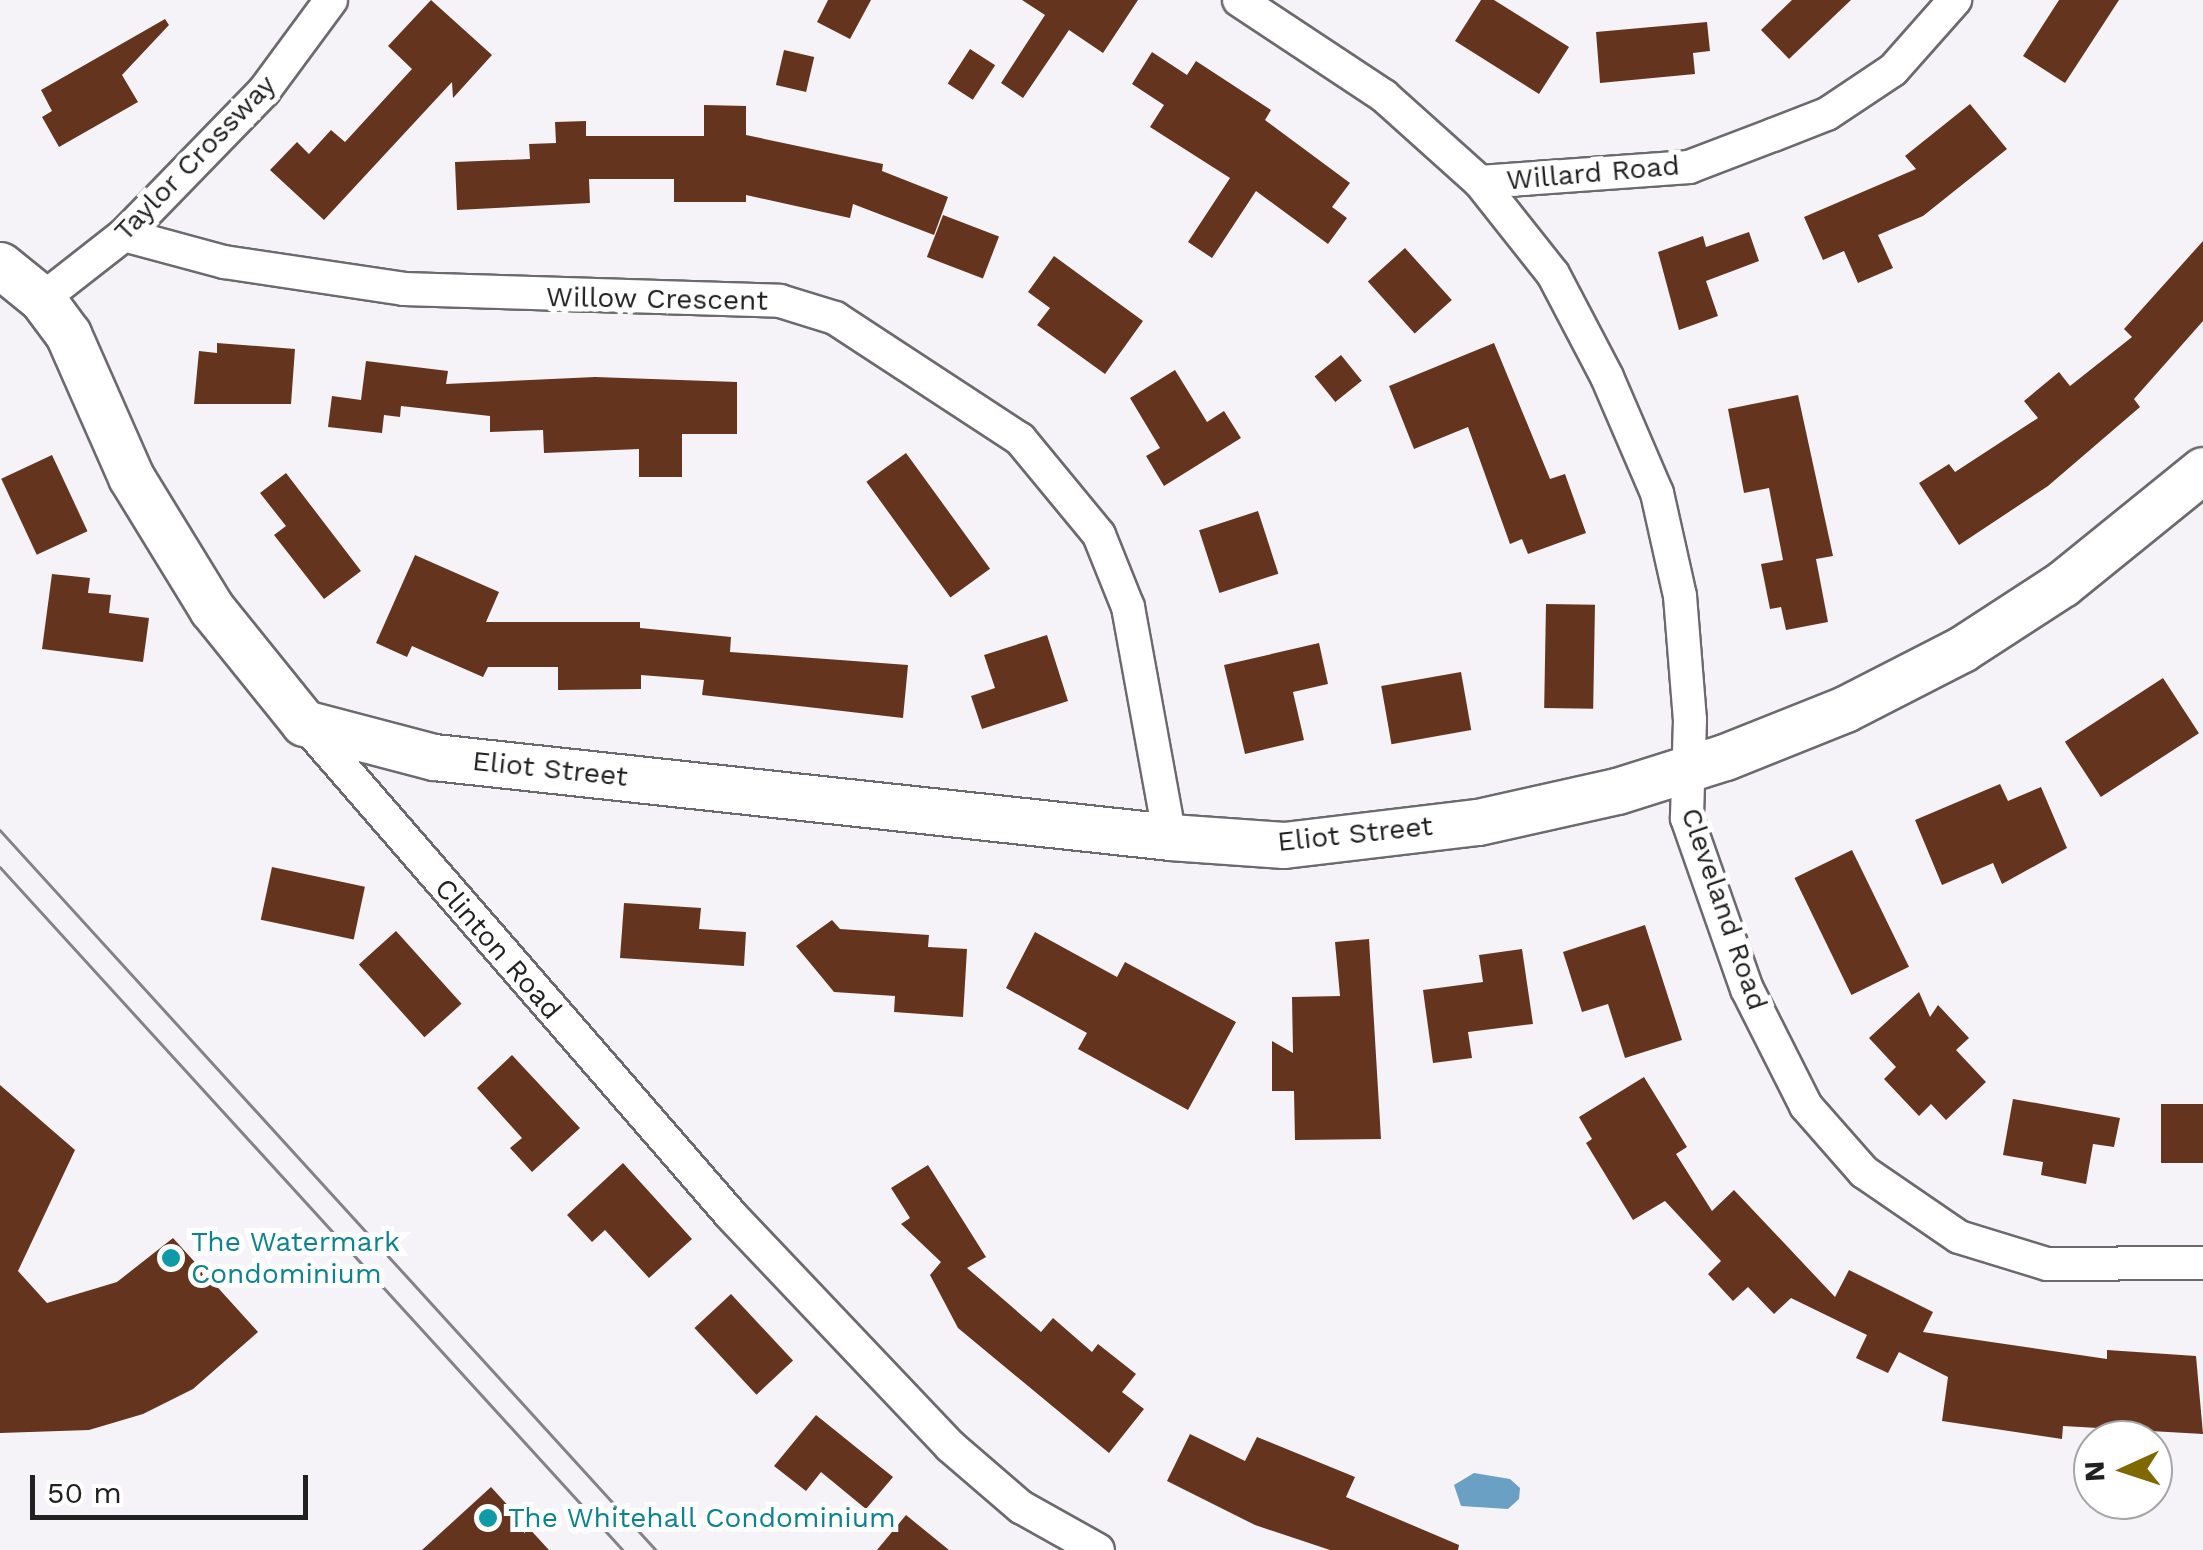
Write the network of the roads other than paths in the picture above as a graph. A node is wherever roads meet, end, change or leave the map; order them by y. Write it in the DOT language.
graph roads {
  1 [pos="331,0"];
  2 [pos="1239,0"];
  3 [pos="1955,0"];
  4 [pos="1480,182"];
  5 [pos="124,235"];
  6 [pos="0,265"];
  7 [pos="42,299"];
  8 [pos="2203,470"];
  9 [pos="304,723"];
  10 [pos="1686,770"];
  11 [pos="1170,837"];
  12 [pos="2203,1263"];
  13 [pos="1098,1550"];
  1 -- 5 [label="street, Taylor Crossway"];
  2 -- 4 [label="street, Willard Road"];
  3 -- 4 [label="street, Willard Road"];
  4 -- 10 [label="street, Cleveland Road"];
  5 -- 7 [label="street, Taylor Crossway"];
  5 -- 11 [label="street, Willow Crescent"];
  6 -- 7 [label="street, Clinton Road"];
  7 -- 9 [label="street, Clinton Road"];
  8 -- 10 [label="street, Eliot Street"];
  9 -- 11 [label="street, Eliot Street"];
  9 -- 13 [label="street, Clinton Road"];
  10 -- 11 [label="street, Eliot Street"];
  10 -- 12 [label="street, Cleveland Road"];
}
